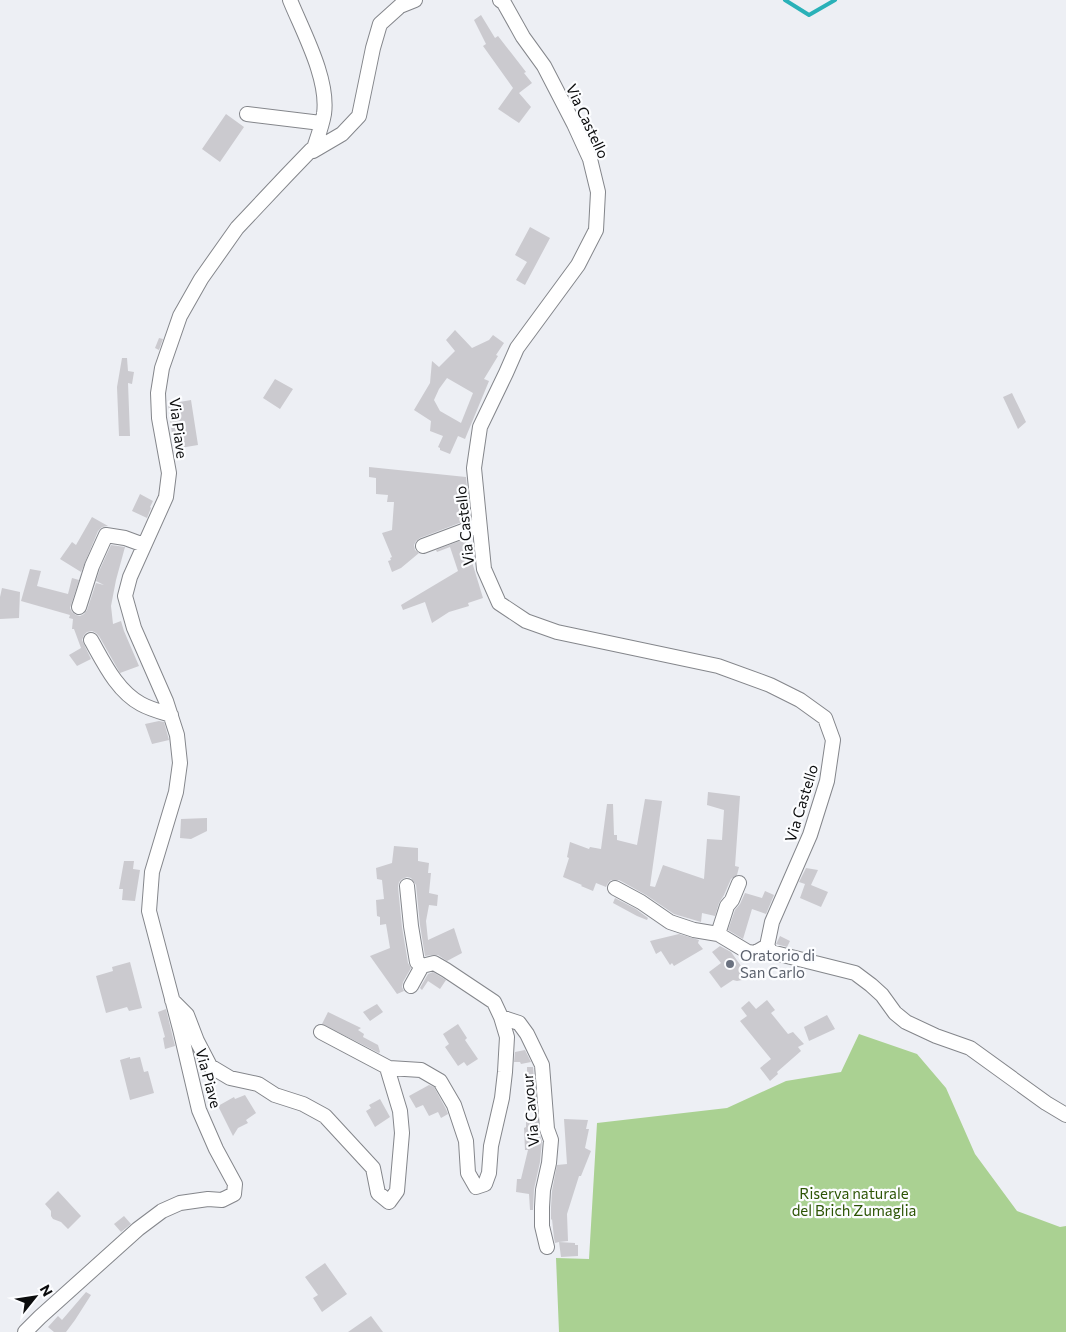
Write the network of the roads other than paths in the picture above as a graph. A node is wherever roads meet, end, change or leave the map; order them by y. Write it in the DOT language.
graph roads {
  1 [pos="290,0"];
  2 [pos="415,0"];
  3 [pos="500,0"];
  4 [pos="247,114"];
  5 [pos="321,123"];
  6 [pos="313,151"];
  7 [pos="479,525"];
  8 [pos="144,545"];
  9 [pos="423,546"];
  10 [pos="78,607"];
  11 [pos="91,640"];
  12 [pos="170,716"];
  13 [pos="739,884"];
  14 [pos="408,886"];
  15 [pos="615,888"];
  16 [pos="718,934"];
  17 [pos="767,946"];
  18 [pos="422,966"];
  19 [pos="411,986"];
  20 [pos="172,1000"];
  21 [pos="501,1017"];
  22 [pos="321,1032"];
  23 [pos="389,1068"];
  24 [pos="1066,1115"];
  25 [pos="547,1247"];
  26 [pos="25,1332"];
  1 -- 5 [label="street"];
  2 -- 6 [label="street"];
  3 -- 7 [label="street, Via Castello"];
  4 -- 5 [label="street"];
  5 -- 6 [label="street"];
  6 -- 8 [label="street, Via Piave"];
  7 -- 9 [label="street"];
  7 -- 17 [label="street, Via Castello"];
  8 -- 10 [label="street"];
  8 -- 12 [label="street, Via Piave"];
  11 -- 12 [label="street"];
  12 -- 20 [label="street, Via Piave"];
  13 -- 16 [label="street"];
  14 -- 18 [label="street"];
  15 -- 16 [label="street"];
  16 -- 17 [label="street"];
  17 -- 24 [label="street"];
  18 -- 19 [label="street"];
  18 -- 21 [label="street"];
  20 -- 23 [label="street"];
  20 -- 26 [label="street, Via Piave"];
  21 -- 23 [label="street"];
  21 -- 25 [label="street, Via Cavour"];
  22 -- 23 [label="street"];
}
